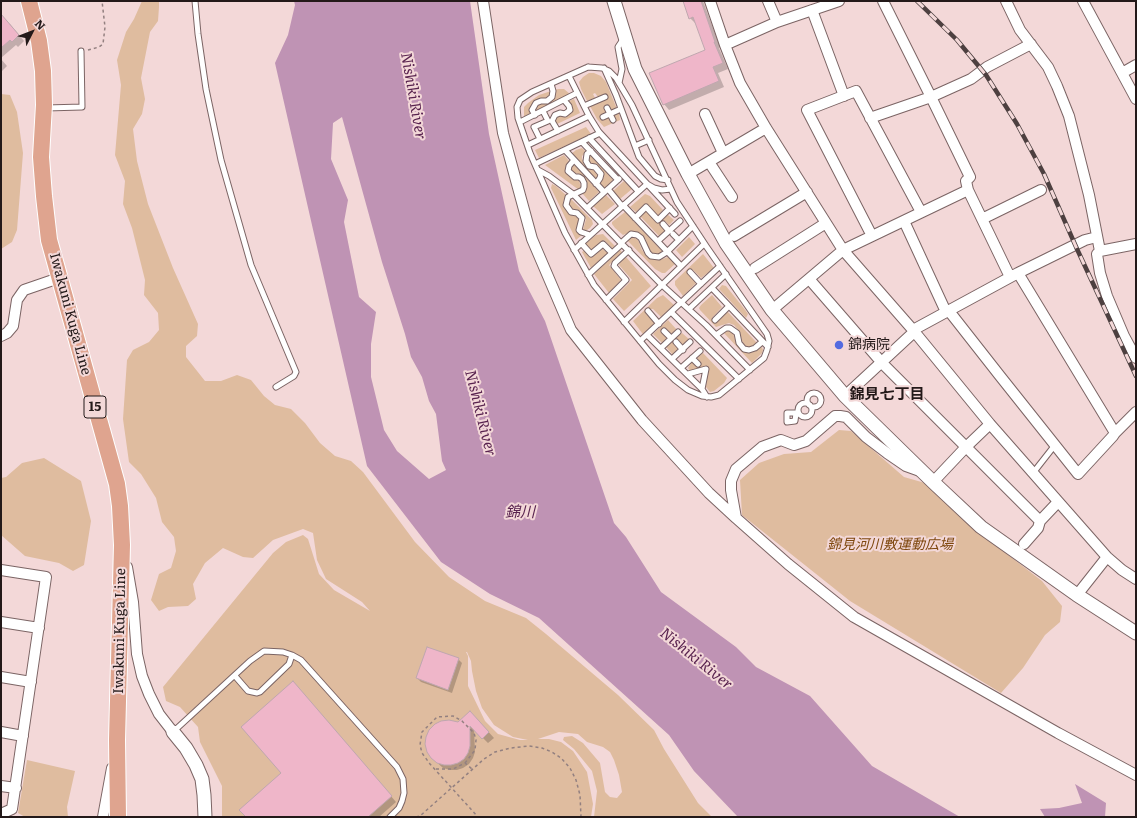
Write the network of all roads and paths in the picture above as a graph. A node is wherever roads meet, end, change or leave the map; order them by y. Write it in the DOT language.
graph roads {
  1 [pos="29,1"];
  2 [pos="102,1"];
  3 [pos="195,1"];
  4 [pos="483,1"];
  5 [pos="614,1"];
  6 [pos="710,1"];
  7 [pos="768,1"];
  8 [pos="839,1"];
  9 [pos="883,1"];
  10 [pos="1006,1"];
  11 [pos="1083,1"];
  12 [pos="812,10"];
  13 [pos="777,22"];
  14 [pos="625,37"];
  15 [pos="1031,44"];
  16 [pos="725,45"];
  17 [pos="81,52"];
  18 [pos="1136,65"];
  19 [pos="604,68"];
  20 [pos="1122,73"];
  21 [pos="569,76"];
  22 [pos="619,83"];
  23 [pos="550,84"];
  24 [pos="577,93"];
  25 [pos="844,96"];
  26 [pos="605,97"];
  27 [pos="931,97"];
  28 [pos="1136,99"];
  29 [pos="564,100"];
  30 [pos="584,106"];
  31 [pos="44,108"];
  32 [pos="607,108"];
  33 [pos="621,109"];
  34 [pos="543,110"];
  35 [pos="610,114"];
  36 [pos="705,114"];
  37 [pos="535,115"];
  38 [pos="589,116"];
  39 [pos="603,117"];
  40 [pos="870,118"];
  41 [pos="613,120"];
  42 [pos="520,122"];
  43 [pos="766,128"];
  44 [pos="558,131"];
  45 [pos="600,133"];
  46 [pos="589,138"];
  47 [pos="540,139"];
  48 [pos="649,140"];
  49 [pos="582,142"];
  50 [pos="528,145"];
  51 [pos="635,146"];
  52 [pos="565,150"];
  53 [pos="590,151"];
  54 [pos="724,153"];
  55 [pos="574,160"];
  56 [pos="709,162"];
  57 [pos="535,164"];
  58 [pos="538,170"];
  59 [pos="688,174"];
  60 [pos="624,175"];
  61 [pos="618,180"];
  62 [pos="668,180"];
  63 [pos="596,184"];
  64 [pos="647,184"];
  65 [pos="672,189"];
  66 [pos="968,190"];
  67 [pos="1041,190"];
  68 [pos="606,191"];
  69 [pos="638,191"];
  70 [pos="806,192"];
  71 [pos="573,194"];
  72 [pos="732,197"];
  73 [pos="622,205"];
  74 [pos="587,208"];
  75 [pos="670,208"];
  76 [pos="921,212"];
  77 [pos="675,214"];
  78 [pos="635,218"];
  79 [pos="982,219"];
  80 [pos="680,221"];
  81 [pos="904,221"];
  82 [pos="826,223"];
  83 [pos="602,224"];
  84 [pos="663,224"];
  85 [pos="693,226"];
  86 [pos="671,232"];
  87 [pos="590,235"];
  88 [pos="734,236"];
  89 [pos="872,236"];
  90 [pos="1097,237"];
  91 [pos="679,240"];
  92 [pos="658,242"];
  93 [pos="581,243"];
  94 [pos="622,243"];
  95 [pos="704,244"];
  96 [pos="1136,244"];
  97 [pos="574,250"];
  98 [pos="629,250"];
  99 [pos="843,250"];
  100 [pos="1100,251"];
  101 [pos="668,252"];
  102 [pos="612,253"];
  103 [pos="682,266"];
  104 [pos="720,266"];
  105 [pos="755,268"];
  106 [pos="690,272"];
  107 [pos="726,274"];
  108 [pos="588,275"];
  109 [pos="1014,275"];
  110 [pos="59,278"];
  111 [pos="810,280"];
  112 [pos="662,284"];
  113 [pos="701,284"];
  114 [pos="712,288"];
  115 [pos="606,300"];
  116 [pos="682,302"];
  117 [pos="729,306"];
  118 [pos="689,309"];
  119 [pos="772,310"];
  120 [pos="648,311"];
  121 [pos="947,311"];
  122 [pos="671,312"];
  123 [pos="714,320"];
  124 [pos="624,322"];
  125 [pos="659,324"];
  126 [pos="664,331"];
  127 [pos="914,331"];
  128 [pos="678,332"];
  129 [pos="647,335"];
  130 [pos="716,335"];
  131 [pos="1,336"];
  132 [pos="674,340"];
  133 [pos="640,341"];
  134 [pos="690,342"];
  135 [pos="762,342"];
  136 [pos="768,347"];
  137 [pos="661,348"];
  138 [pos="683,350"];
  139 [pos="700,351"];
  140 [pos="692,358"];
  141 [pos="1136,358"];
  142 [pos="672,359"];
  143 [pos="882,363"];
  144 [pos="698,364"];
  145 [pos="681,368"];
  146 [pos="750,370"];
  147 [pos="688,374"];
  148 [pos="739,379"];
  149 [pos="276,387"];
  150 [pos="702,389"];
  151 [pos="845,396"];
  152 [pos="707,397"];
  153 [pos="810,405"];
  154 [pos="1136,412"];
  155 [pos="990,424"];
  156 [pos="1115,433"];
  157 [pos="1055,445"];
  158 [pos="966,447"];
  159 [pos="923,472"];
  160 [pos="1033,473"];
  161 [pos="933,482"];
  162 [pos="1058,502"];
  163 [pos="736,518"];
  164 [pos="1040,521"];
  165 [pos="122,545"];
  166 [pos="1021,548"];
  167 [pos="1107,557"];
  168 [pos="1,570"];
  169 [pos="1136,579"];
  170 [pos="1077,595"];
  171 [pos="1,622"];
  172 [pos="39,628"];
  173 [pos="1136,633"];
  174 [pos="292,655"];
  175 [pos="235,676"];
  176 [pos="1,677"];
  177 [pos="31,682"];
  178 [pos="1,732"];
  179 [pos="173,732"];
  180 [pos="23,736"];
  181 [pos="117,740"];
  182 [pos="465,763"];
  183 [pos="435,769"];
  184 [pos="472,769"];
  185 [pos="1136,775"];
  186 [pos="1,786"];
  187 [pos="452,787"];
  188 [pos="16,788"];
  189 [pos="1,814"];
  190 [pos="103,817"];
  191 [pos="118,817"];
  192 [pos="204,817"];
  193 [pos="390,817"];
  194 [pos="416,817"];
  195 [pos="478,817"];
  196 [pos="581,817"];
  1 -- 31 [label="main road, Iwakuni Kuga Line / 15"];
  2 -- 17 [label="path"];
  3 -- 149 [label="lane"];
  4 -- 163 [label="street"];
  5 -- 14 [label="street"];
  6 -- 16 [label="street"];
  7 -- 13 [label="street"];
  8 -- 12 [label="street"];
  9 -- 27 [label="street"];
  10 -- 15 [label="street"];
  11 -- 20 [label="street"];
  12 -- 13 [label="street"];
  12 -- 25 [label="street"];
  13 -- 16 [label="street"];
  14 -- 22 [label="lane"];
  14 -- 59 [label="street"];
  15 -- 27 [label="street"];
  15 -- 90 [label="street"];
  16 -- 43 [label="street"];
  17 -- 31 [label="lane"];
  18 -- 20 [label="street"];
  19 -- 21 [label="lane"];
  19 -- 22 [label="lane"];
  19 -- 33 [label="lane"];
  20 -- 28 [label="street"];
  21 -- 23 [label="lane"];
  21 -- 24 [label="lane"];
  22 -- 48 [label="lane"];
  23 -- 37 [label="lane"];
  23 -- 42 [label="lane"];
  24 -- 29 [label="lane"];
  24 -- 30 [label="lane"];
  25 -- 40 [label="street"];
  25 -- 89 [label="street"];
  26 -- 30 [label="lane"];
  27 -- 40 [label="street"];
  27 -- 66 [label="street"];
  29 -- 34 [label="lane"];
  29 -- 44 [label="lane"];
  30 -- 38 [label="lane"];
  31 -- 110 [label="main road, Iwakuni Kuga Line / 15"];
  32 -- 35 [label="lane"];
  33 -- 35 [label="lane"];
  33 -- 51 [label="lane"];
  34 -- 37 [label="lane"];
  34 -- 47 [label="lane"];
  35 -- 39 [label="lane"];
  35 -- 41 [label="lane"];
  36 -- 54 [label="street"];
  37 -- 42 [label="lane"];
  38 -- 44 [label="lane"];
  38 -- 45 [label="lane"];
  40 -- 76 [label="street"];
  42 -- 50 [label="lane"];
  43 -- 54 [label="street"];
  43 -- 70 [label="street"];
  44 -- 47 [label="lane"];
  45 -- 46 [label="lane"];
  45 -- 64 [label="lane"];
  46 -- 49 [label="lane"];
  46 -- 60 [label="lane"];
  47 -- 50 [label="lane"];
  48 -- 51 [label="lane"];
  48 -- 62 [label="lane"];
  49 -- 52 [label="lane"];
  49 -- 53 [label="lane"];
  50 -- 57 [label="lane"];
  51 -- 62 [label="lane"];
  52 -- 55 [label="lane"];
  52 -- 57 [label="lane"];
  53 -- 61 [label="lane"];
  53 -- 63 [label="lane"];
  54 -- 56 [label="street"];
  55 -- 63 [label="lane"];
  55 -- 71 [label="lane"];
  56 -- 59 [label="street"];
  56 -- 72 [label="street"];
  57 -- 58 [label="lane"];
  58 -- 71 [label="lane"];
  58 -- 97 [label="lane"];
  59 -- 119 [label="street"];
  60 -- 61 [label="lane"];
  60 -- 69 [label="lane"];
  61 -- 68 [label="lane"];
  62 -- 65 [label="lane"];
  63 -- 68 [label="lane"];
  64 -- 65 [label="lane"];
  64 -- 69 [label="lane"];
  64 -- 75 [label="lane"];
  65 -- 85 [label="lane"];
  66 -- 76 [label="street"];
  66 -- 79 [label="street"];
  67 -- 79 [label="street"];
  68 -- 73 [label="lane"];
  68 -- 74 [label="lane"];
  69 -- 73 [label="lane"];
  70 -- 82 [label="street"];
  70 -- 88 [label="street"];
  71 -- 74 [label="lane"];
  71 -- 87 [label="lane"];
  73 -- 78 [label="lane"];
  73 -- 83 [label="lane"];
  74 -- 83 [label="lane"];
  75 -- 77 [label="lane"];
  75 -- 78 [label="lane"];
  76 -- 81 [label="street"];
  78 -- 92 [label="lane"];
  79 -- 109 [label="street"];
  80 -- 86 [label="lane"];
  81 -- 89 [label="street"];
  81 -- 121 [label="street"];
  82 -- 99 [label="street"];
  82 -- 105 [label="street"];
  83 -- 87 [label="lane"];
  83 -- 94 [label="lane"];
  84 -- 86 [label="lane"];
  85 -- 91 [label="lane"];
  85 -- 95 [label="lane"];
  86 -- 91 [label="lane"];
  86 -- 92 [label="lane"];
  87 -- 93 [label="lane"];
  89 -- 99 [label="street"];
  90 -- 100 [label="street"];
  90 -- 109 [label="street"];
  91 -- 101 [label="lane"];
  92 -- 101 [label="lane"];
  93 -- 97 [label="lane"];
  93 -- 102 [label="lane"];
  94 -- 98 [label="lane"];
  94 -- 101 [label="lane"];
  94 -- 102 [label="lane"];
  95 -- 103 [label="lane"];
  95 -- 104 [label="lane"];
  96 -- 100 [label="street"];
  97 -- 108 [label="lane"];
  98 -- 112 [label="lane"];
  98 -- 115 [label="lane"];
  99 -- 111 [label="street"];
  99 -- 127 [label="street"];
  100 -- 141 [label="street"];
  101 -- 103 [label="lane"];
  102 -- 108 [label="lane"];
  103 -- 112 [label="lane"];
  104 -- 107 [label="lane"];
  104 -- 113 [label="lane"];
  106 -- 113 [label="lane"];
  107 -- 114 [label="lane"];
  107 -- 136 [label="lane"];
  108 -- 115 [label="lane"];
  109 -- 121 [label="street"];
  109 -- 156 [label="street"];
  110 -- 131 [label="street"];
  110 -- 165 [label="main road, Iwakuni Kuga Line / 15"];
  111 -- 119 [label="street"];
  111 -- 143 [label="street"];
  112 -- 116 [label="lane"];
  112 -- 124 [label="lane"];
  113 -- 116 [label="lane"];
  114 -- 117 [label="lane"];
  114 -- 118 [label="lane"];
  115 -- 124 [label="lane"];
  116 -- 118 [label="lane"];
  116 -- 122 [label="lane"];
  117 -- 123 [label="lane"];
  117 -- 135 [label="lane"];
  118 -- 130 [label="lane"];
  119 -- 151 [label="street"];
  120 -- 125 [label="lane"];
  121 -- 127 [label="street"];
  121 -- 157 [label="street"];
  122 -- 125 [label="lane"];
  122 -- 148 [label="lane"];
  124 -- 133 [label="lane"];
  125 -- 129 [label="lane"];
  126 -- 132 [label="lane"];
  127 -- 143 [label="street"];
  127 -- 155 [label="street"];
  128 -- 132 [label="lane"];
  129 -- 133 [label="lane"];
  129 -- 137 [label="lane"];
  130 -- 135 [label="lane"];
  130 -- 146 [label="lane"];
  132 -- 137 [label="lane"];
  132 -- 138 [label="lane"];
  133 -- 152 [label="lane"];
  134 -- 138 [label="lane"];
  135 -- 136 [label="lane"];
  136 -- 146 [label="lane"];
  137 -- 142 [label="lane"];
  138 -- 142 [label="lane"];
  139 -- 140 [label="lane"];
  140 -- 144 [label="lane"];
  140 -- 145 [label="lane"];
  142 -- 145 [label="lane"];
  143 -- 151 [label="street"];
  143 -- 158 [label="street"];
  145 -- 147 [label="lane"];
  146 -- 148 [label="lane"];
  147 -- 150 [label="lane"];
  147 -- 150 [label="lane"];
  148 -- 152 [label="lane"];
  150 -- 152 [label="lane"];
  151 -- 159 [label="street"];
  153 -- 153 [label="lane"];
  153 -- 153 [label="lane"];
  154 -- 156 [label="street"];
  155 -- 158 [label="street"];
  155 -- 160 [label="street"];
  156 -- 157 [label="street"];
  157 -- 160 [label="lane"];
  158 -- 161 [label="street"];
  158 -- 164 [label="street"];
  159 -- 161 [label="street"];
  159 -- 163 [label="street"];
  160 -- 162 [label="street"];
  161 -- 166 [label="street"];
  162 -- 164 [label="street"];
  162 -- 167 [label="street"];
  163 -- 185 [label="street"];
  164 -- 166 [label="street"];
  165 -- 179 [label="street"];
  165 -- 181 [label="main road, Iwakuni Kuga Line / 15"];
  166 -- 170 [label="street"];
  167 -- 169 [label="street"];
  167 -- 170 [label="street"];
  168 -- 172 [label="street"];
  170 -- 173 [label="street"];
  171 -- 172 [label="street"];
  172 -- 177 [label="street"];
  174 -- 175 [label="lane"];
  174 -- 175 [label="lane"];
  174 -- 193 [label="lane"];
  175 -- 179 [label="lane"];
  176 -- 177 [label="street"];
  177 -- 180 [label="street"];
  178 -- 180 [label="street"];
  179 -- 192 [label="street"];
  180 -- 188 [label="street"];
  181 -- 190 [label="street"];
  181 -- 191 [label="main road, Iwakuni Kuga Line / 15"];
  182 -- 183 [label="path"];
  182 -- 183 [label="path"];
  182 -- 184 [label="path"];
  183 -- 187 [label="path"];
  184 -- 187 [label="path"];
  184 -- 196 [label="path"];
  186 -- 188 [label="street"];
  187 -- 194 [label="path"];
  187 -- 195 [label="path"];
  188 -- 189 [label="street"];
}
